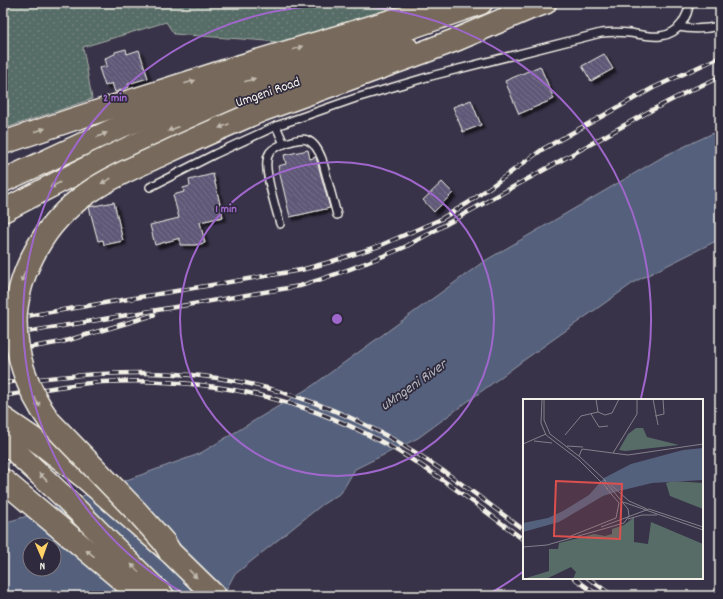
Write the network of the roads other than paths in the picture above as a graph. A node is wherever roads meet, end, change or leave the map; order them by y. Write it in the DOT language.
graph roads {
  1 [pos="451,3"];
  2 [pos="481,3"];
  3 [pos="689,3"];
  4 [pos="536,6"];
  5 [pos="720,26"];
  6 [pos="680,27"];
  7 [pos="276,126"];
  8 [pos="3,143"];
  9 [pos="284,144"];
  10 [pos="3,181"];
  11 [pos="150,187"];
  12 [pos="3,211"];
  13 [pos="337,215"];
  14 [pos="280,224"];
  15 [pos="3,418"];
  16 [pos="3,440"];
  17 [pos="3,480"];
  18 [pos="170,552"];
  19 [pos="141,596"];
  20 [pos="163,596"];
  21 [pos="215,596"];
  8 -- 1 [label="main road, one-way"];
  10 -- 2 [label="main road, Umgeni Road, one-way"];
  3 -- 6 [label="lane"];
  4 -- 12 [label="main road, Umgeni Road, one-way"];
  4 -- 18 [label="main road, one-way, bridge"];
  5 -- 6 [label="lane"];
  6 -- 7 [label="lane"];
  7 -- 9 [label="lane"];
  7 -- 11 [label="lane"];
  9 -- 13 [label="lane"];
  9 -- 14 [label="lane"];
  15 -- 18 [label="main road"];
  20 -- 16 [label="main road, one-way"];
  19 -- 17 [label="main road, one-way"];
  18 -- 21 [label="main road, one-way"];
}
